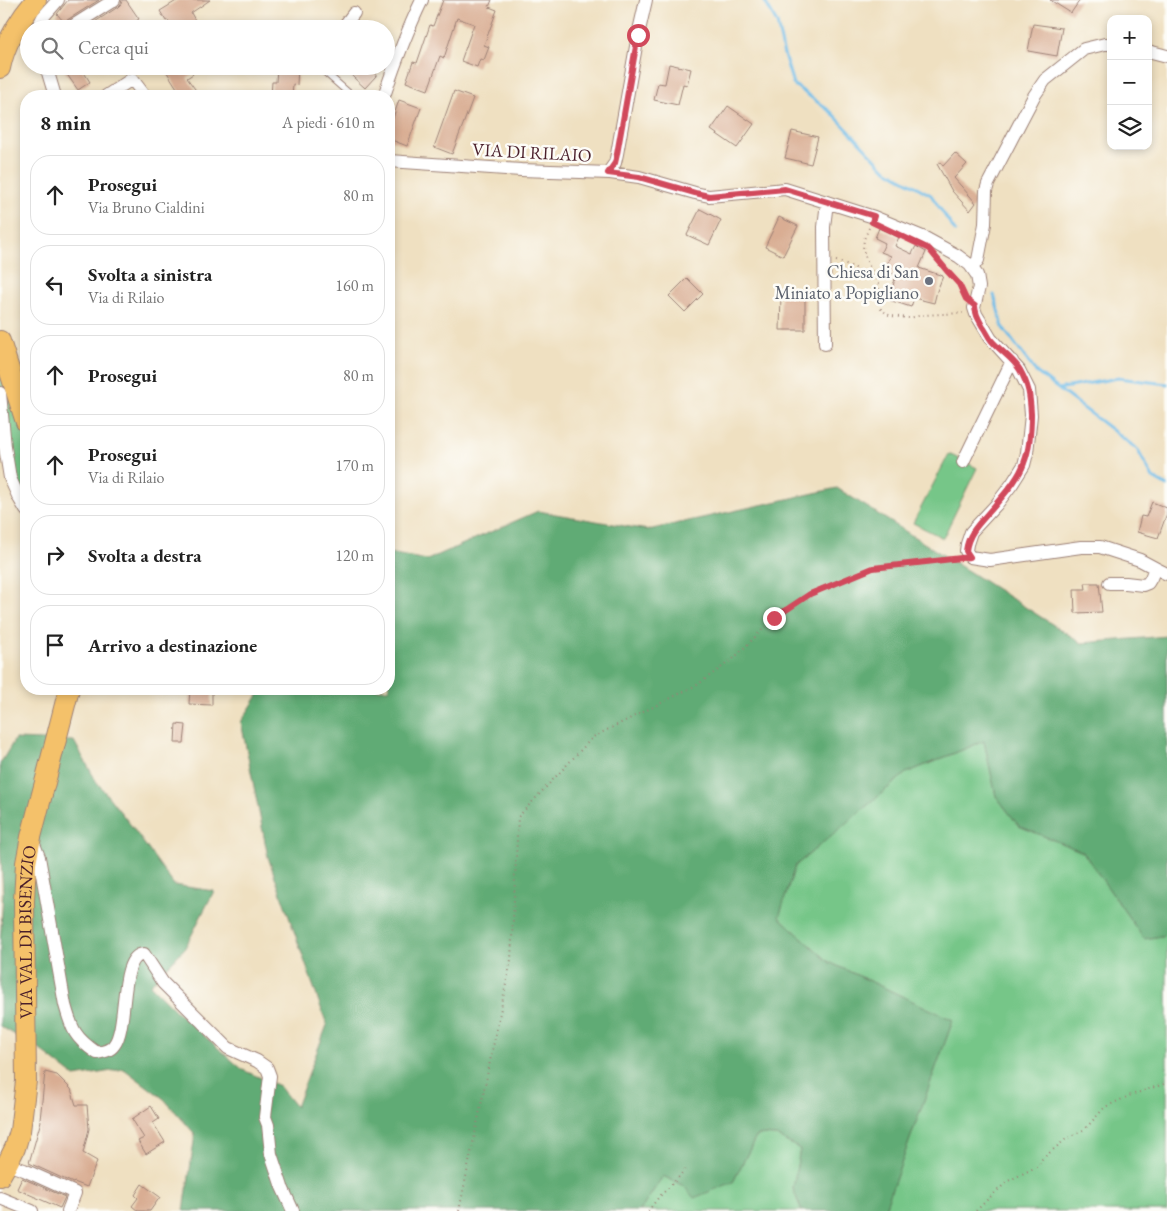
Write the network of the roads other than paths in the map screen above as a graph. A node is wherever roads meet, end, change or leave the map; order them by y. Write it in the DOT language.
graph roads {
  1 [pos="36,0"];
  2 [pos="58,0"];
  3 [pos="114,0"];
  4 [pos="422,0"];
  5 [pos="646,0"];
  6 [pos="354,13"];
  7 [pos="20,20"];
  8 [pos="20,20"];
  9 [pos="42,20"];
  10 [pos="82,20"];
  11 [pos="349,20"];
  12 [pos="1107,45"];
  13 [pos="395,49"];
  14 [pos="1152,51"];
  15 [pos="1167,56"];
  16 [pos="0,68"];
  17 [pos="49,75"];
  18 [pos="328,75"];
  19 [pos="388,75"];
  20 [pos="53,90"];
  21 [pos="115,90"];
  22 [pos="140,90"];
  23 [pos="345,90"];
  24 [pos="385,90"];
  25 [pos="395,161"];
  26 [pos="608,173"];
  27 [pos="827,202"];
  28 [pos="972,268"];
  29 [pos="0,341"];
  30 [pos="825,344"];
  31 [pos="1012,361"];
  32 [pos="0,392"];
  33 [pos="20,403"];
  34 [pos="964,462"];
  35 [pos="20,500"];
  36 [pos="1154,568"];
  37 [pos="1167,574"];
  38 [pos="1109,583"];
  39 [pos="67,695"];
  40 [pos="31,837"];
  41 [pos="4,1170"];
  42 [pos="0,1198"];
  43 [pos="32,1211"];
  44 [pos="68,1211"];
  45 [pos="292,1211"];
  1 -- 8 [label="main road"];
  2 -- 9 [label="street"];
  3 -- 10 [label="street"];
  4 -- 13 [label="street"];
  5 -- 26 [label="street"];
  6 -- 11 [label="street"];
  7 -- 16 [label="main road"];
  12 -- 28 [label="street"];
  14 -- 15 [label="street"];
  17 -- 20 [label="street"];
  18 -- 23 [label="lane"];
  19 -- 24 [label="street"];
  21 -- 22 [label="street"];
  25 -- 26 [label="street, VIA DI RILAIO"];
  26 -- 27 [label="street, VIA DI RILAIO"];
  27 -- 28 [label="street, VIA DI RILAIO"];
  27 -- 30 [label="street"];
  28 -- 31 [label="street"];
  29 -- 33 [label="main road"];
  31 -- 34 [label="street"];
  31 -- 36 [label="street"];
  32 -- 35 [label="street"];
  36 -- 37 [label="street"];
  36 -- 38 [label="street"];
  39 -- 40 [label="main road, VIA VAL DI BISENZIO"];
  40 -- 41 [label="main road, VIA VAL DI BISENZIO"];
  40 -- 45 [label="street"];
  41 -- 44 [label="street"];
  42 -- 43 [label="street"];
}
